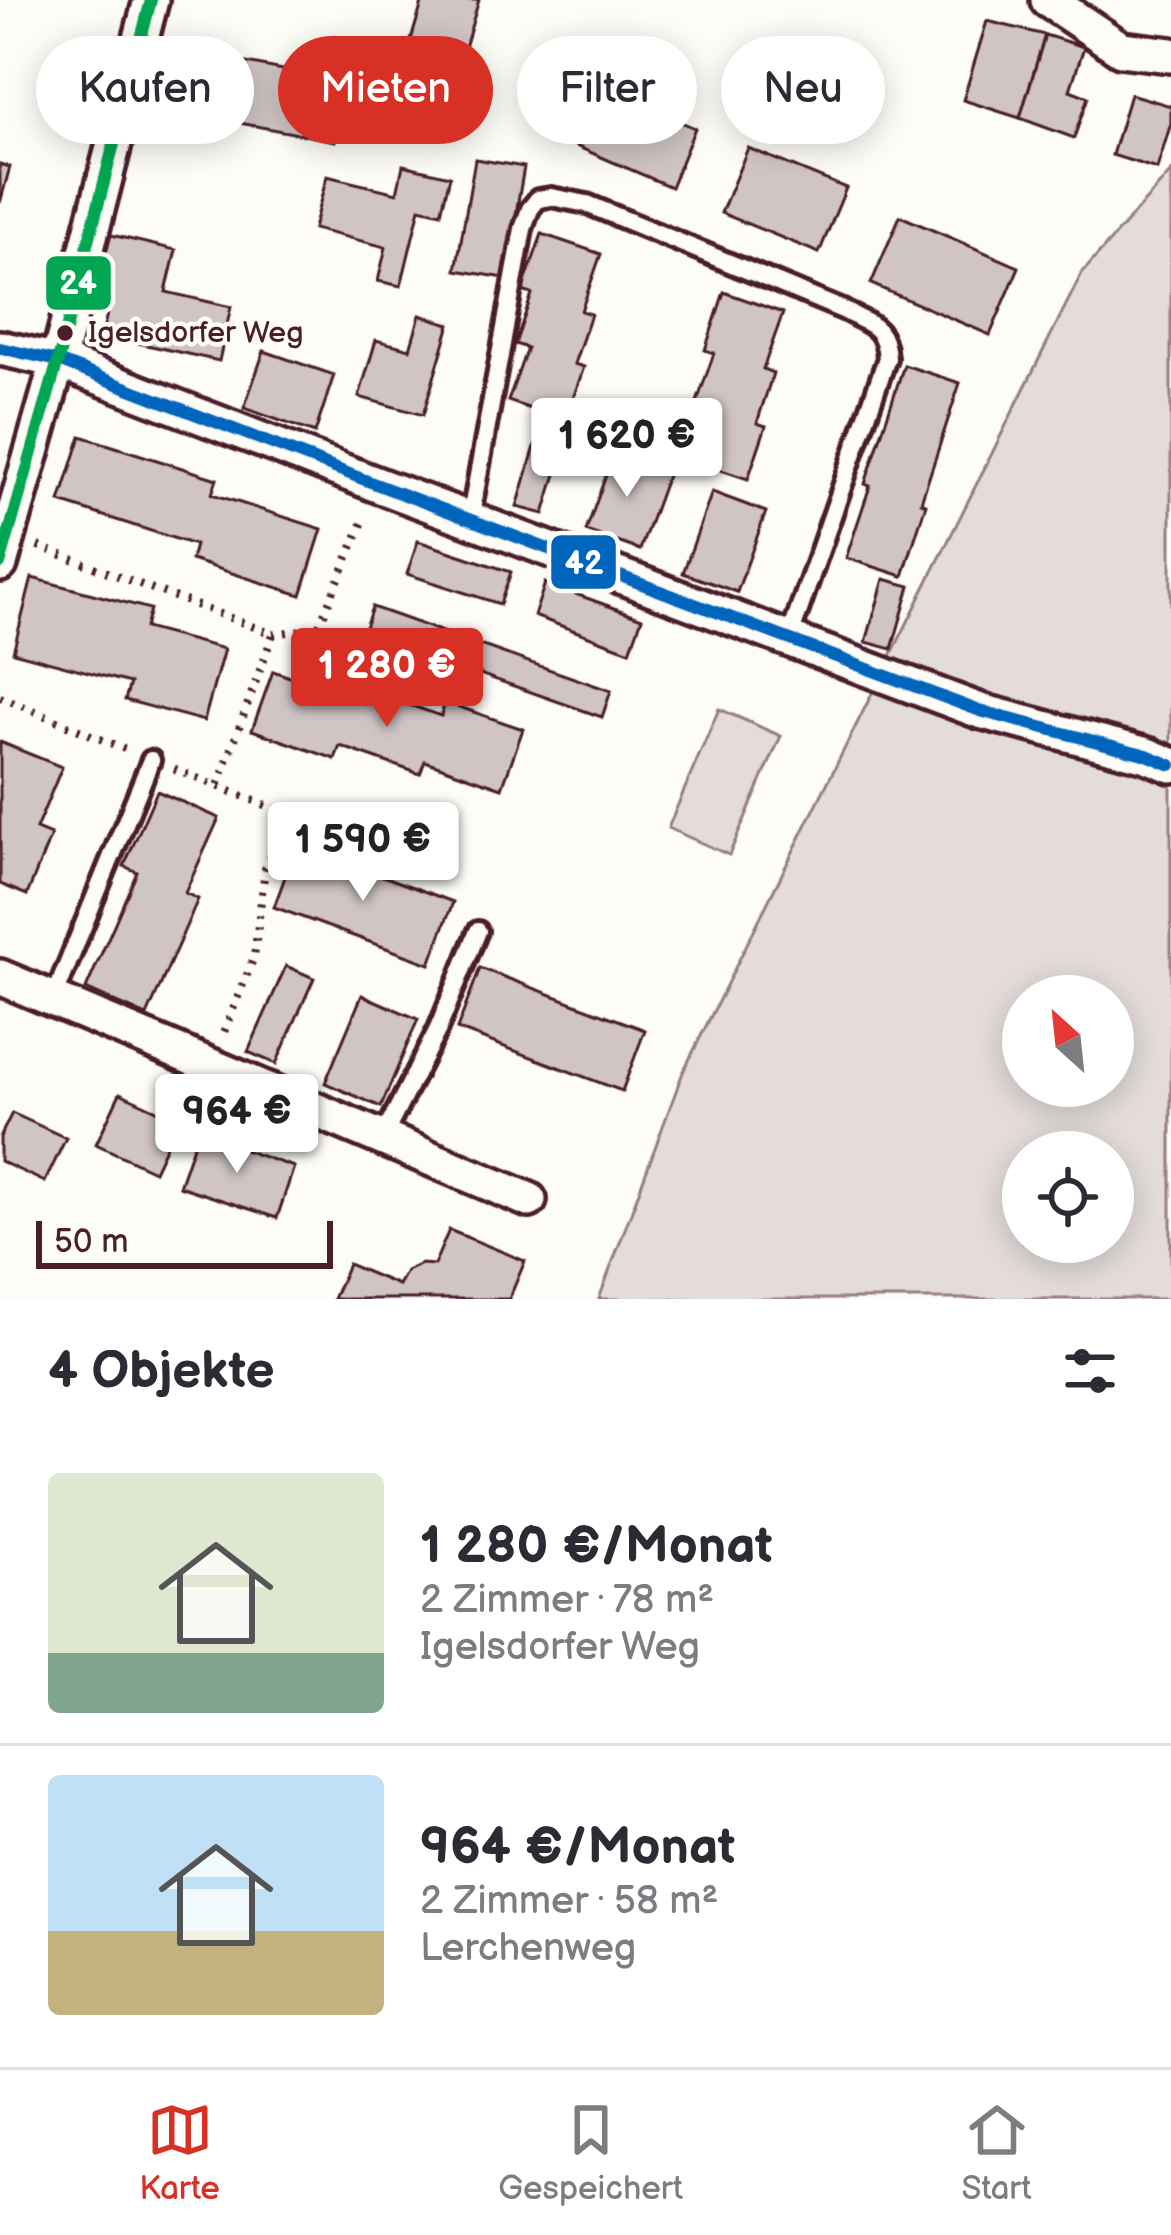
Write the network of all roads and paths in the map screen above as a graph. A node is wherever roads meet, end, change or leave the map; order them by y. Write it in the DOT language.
graph roads {
  1 [pos="151,0"];
  2 [pos="1048,0"];
  3 [pos="1171,55"];
  4 [pos="0,347"];
  5 [pos="58,361"];
  6 [pos="378,485"];
  7 [pos="470,520"];
  8 [pos="4,549"];
  9 [pos="273,634"];
  10 [pos="789,640"];
  11 [pos="0,697"];
  12 [pos="151,760"];
  13 [pos="1171,765"];
  14 [pos="218,786"];
  15 [pos="478,931"];
  16 [pos="0,976"];
  17 [pos="53,1000"];
  18 [pos="210,1066"];
  19 [pos="382,1139"];
  20 [pos="529,1201"];
  1 -- 5 [label="street"];
  2 -- 3 [label="street"];
  4 -- 5 [label="street"];
  5 -- 6 [label="street"];
  5 -- 8 [label="street"];
  6 -- 7 [label="street"];
  6 -- 9 [label="path"];
  7 -- 10 [label="street"];
  7 -- 10 [label="lane"];
  8 -- 9 [label="path"];
  9 -- 14 [label="path"];
  10 -- 13 [label="street"];
  11 -- 12 [label="path"];
  12 -- 14 [label="path"];
  12 -- 17 [label="lane"];
  14 -- 18 [label="path"];
  15 -- 19 [label="lane"];
  16 -- 17 [label="street"];
  17 -- 18 [label="street"];
  18 -- 19 [label="street"];
  19 -- 20 [label="street"];
}
